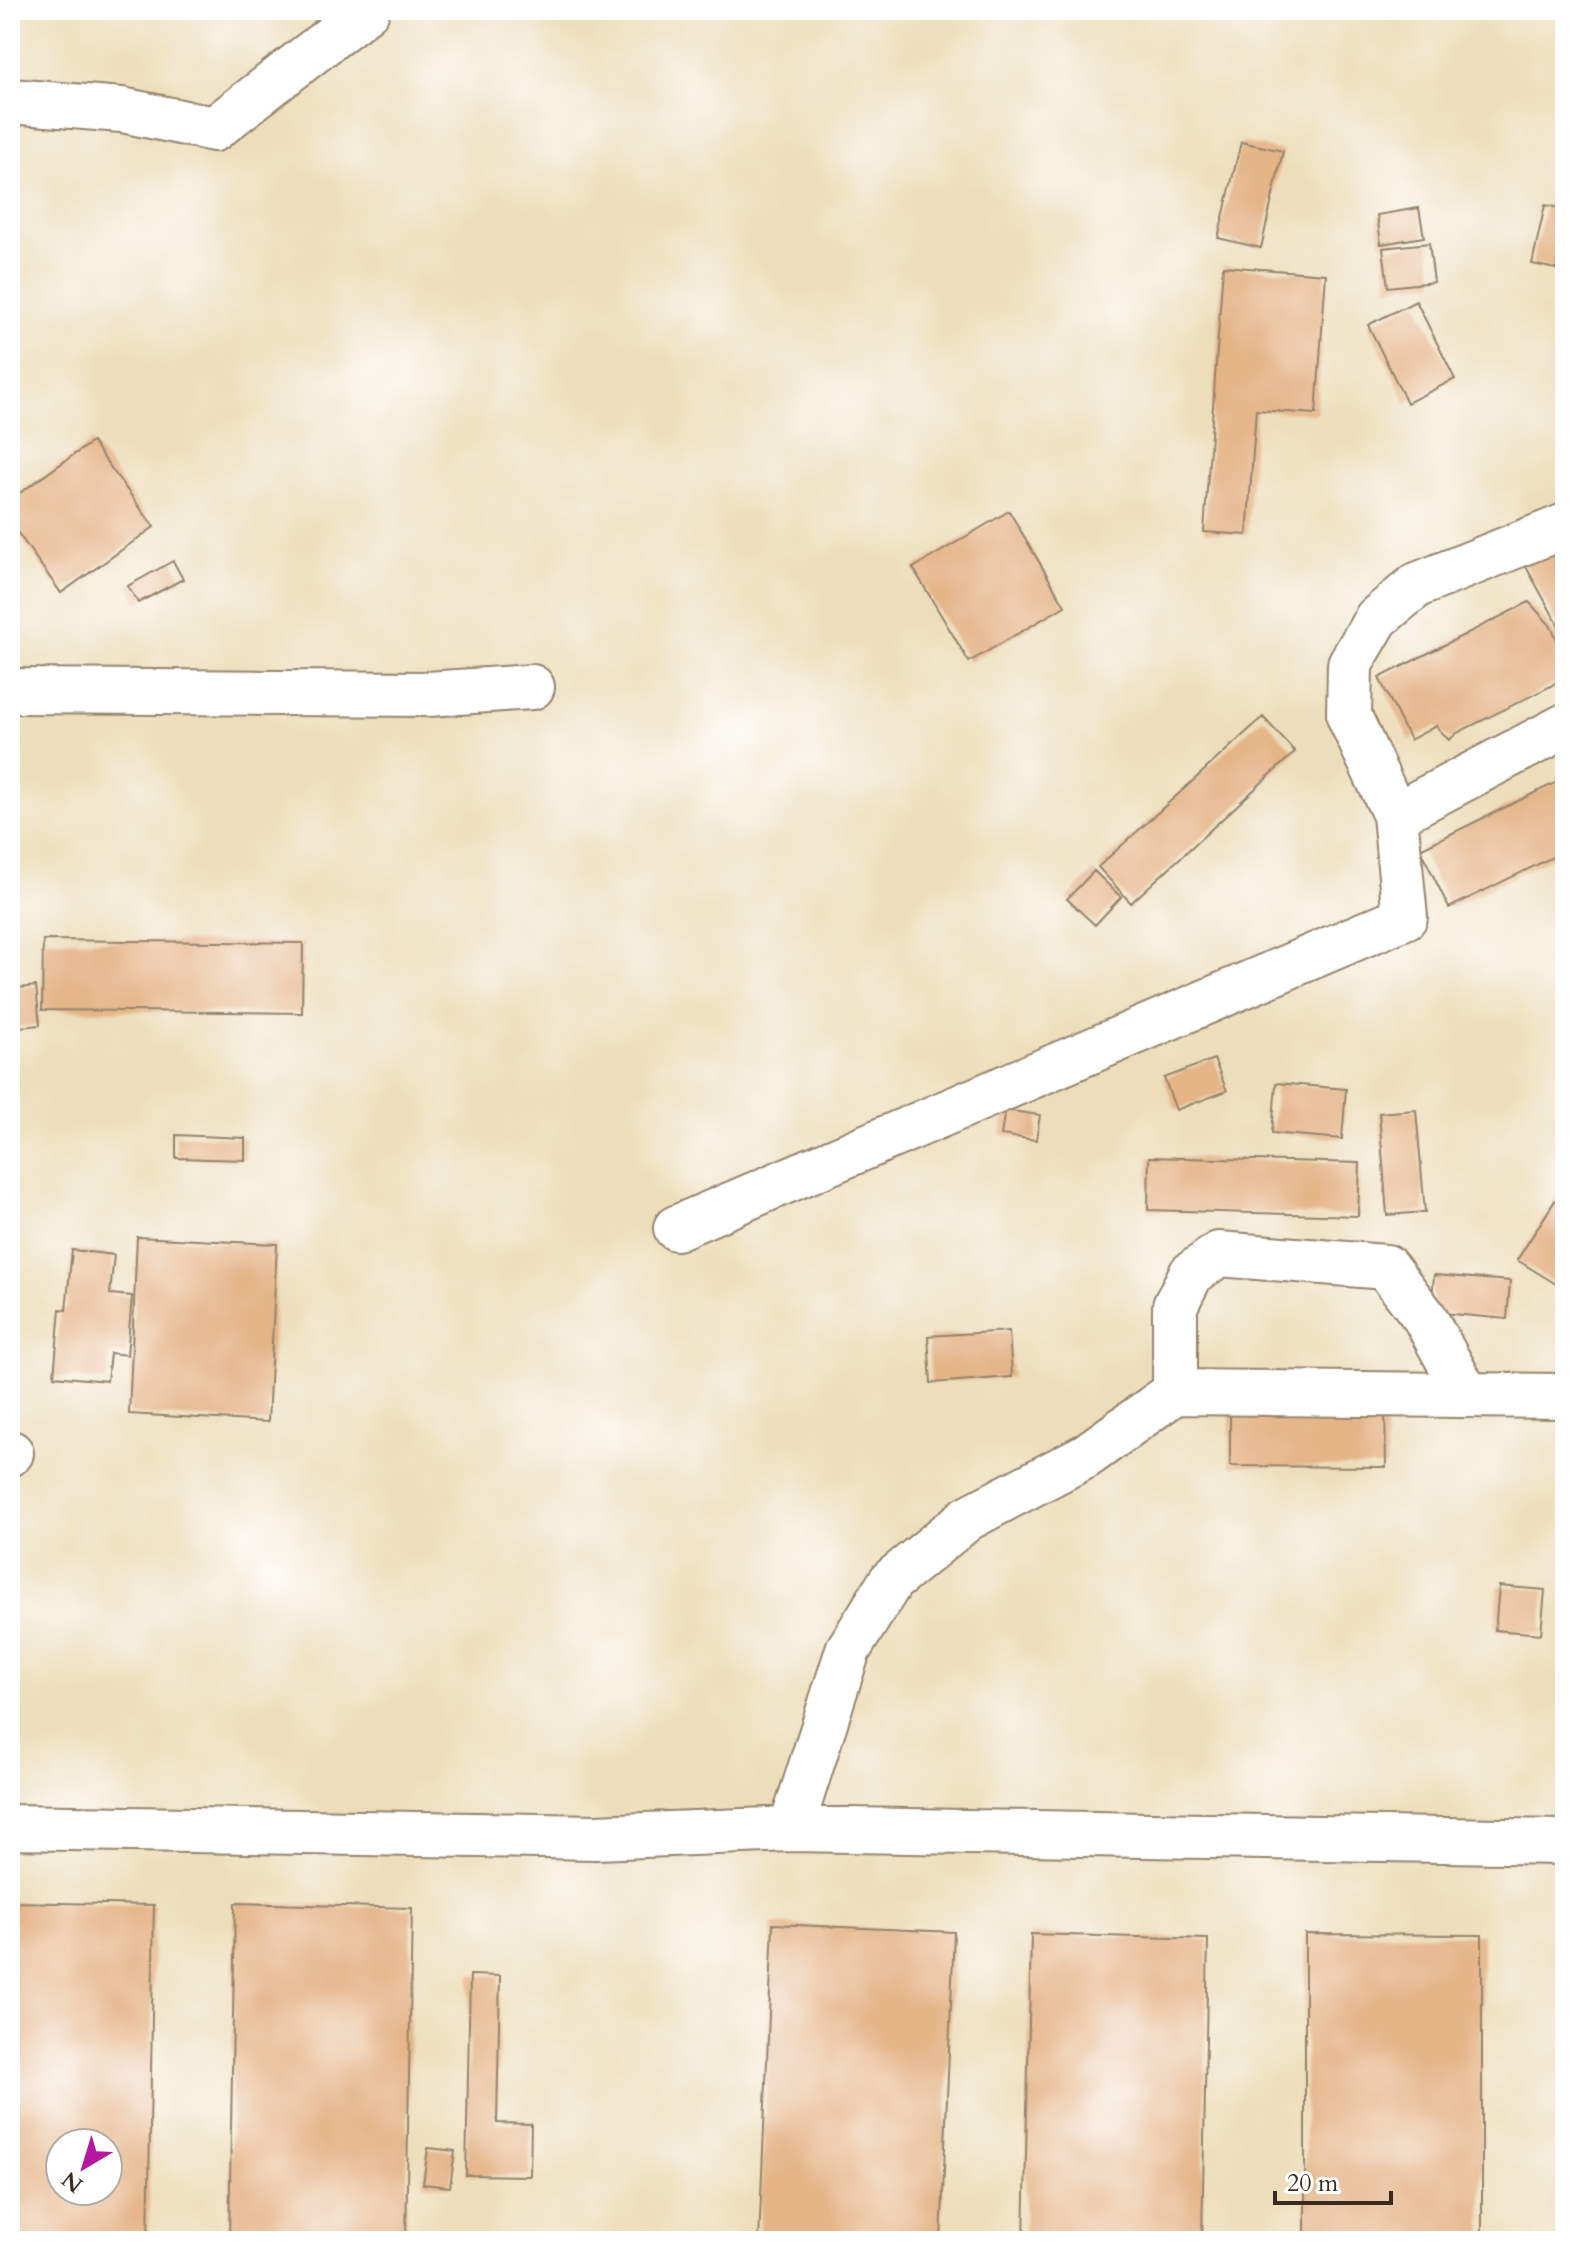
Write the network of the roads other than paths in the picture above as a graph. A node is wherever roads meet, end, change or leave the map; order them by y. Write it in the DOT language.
graph roads {
  1 [pos="367,10"];
  2 [pos="10,101"];
  3 [pos="1565,526"];
  4 [pos="532,687"];
  5 [pos="10,691"];
  6 [pos="1565,726"];
  7 [pos="1395,815"];
  8 [pos="676,1228"];
  9 [pos="1175,1392"];
  10 [pos="1467,1395"];
  11 [pos="1565,1396"];
  12 [pos="10,1827"];
  13 [pos="791,1829"];
  14 [pos="1565,1842"];
  1 -- 2 [label="street"];
  3 -- 7 [label="street"];
  4 -- 5 [label="street"];
  6 -- 7 [label="street"];
  7 -- 8 [label="street"];
  9 -- 10 [label="street"];
  9 -- 10 [label="street"];
  9 -- 13 [label="street"];
  10 -- 11 [label="street"];
  12 -- 13 [label="street"];
  13 -- 14 [label="street"];
}
